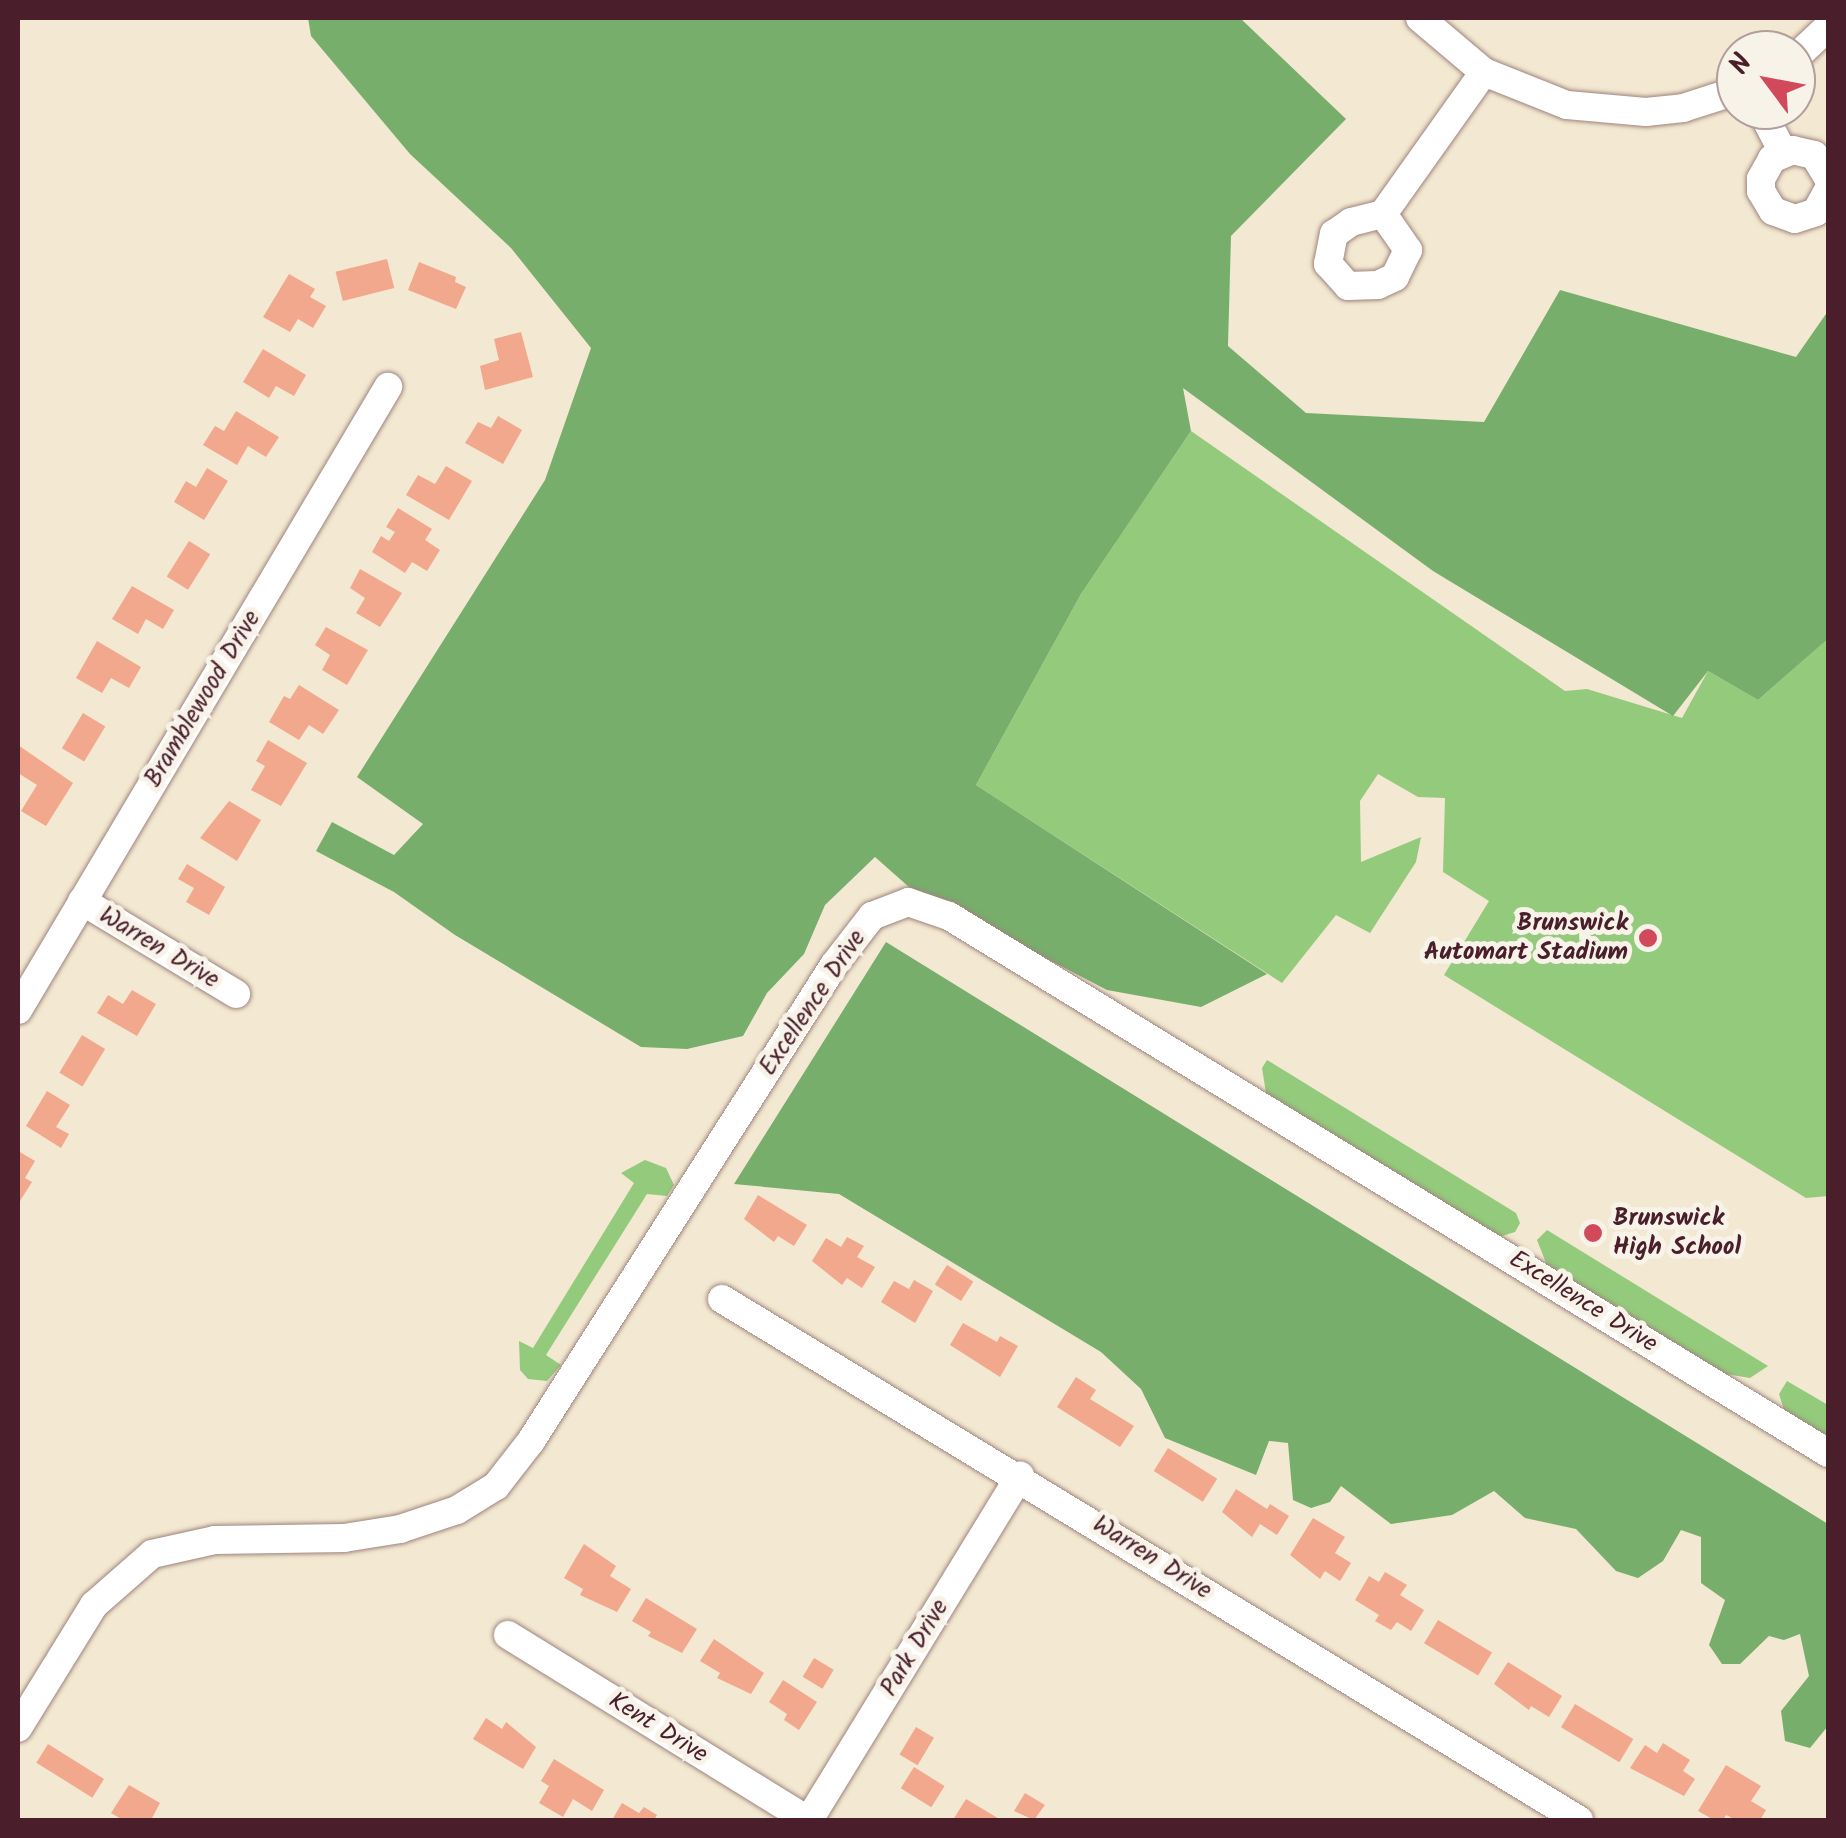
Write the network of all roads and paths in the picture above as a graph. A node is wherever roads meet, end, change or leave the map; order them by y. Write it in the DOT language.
graph roads {
  1 [pos="1420,18"];
  2 [pos="1484,72"];
  3 [pos="1716,98"];
  4 [pos="1771,130"];
  5 [pos="1782,152"];
  6 [pos="1828,178"];
  7 [pos="1828,190"];
  8 [pos="1383,214"];
  9 [pos="388,387"];
  10 [pos="82,902"];
  11 [pos="236,994"];
  12 [pos="18,1010"];
  13 [pos="722,1299"];
  14 [pos="1828,1452"];
  15 [pos="1020,1476"];
  16 [pos="508,1635"];
  17 [pos="18,1728"];
  18 [pos="809,1820"];
  19 [pos="1579,1820"];
  1 -- 2 [label="street"];
  2 -- 3 [label="street"];
  2 -- 8 [label="street"];
  4 -- 5 [label="street"];
  5 -- 6 [label="street"];
  5 -- 7 [label="street"];
  9 -- 10 [label="street, Bramblewood Drive"];
  10 -- 11 [label="street, Warren Drive"];
  10 -- 12 [label="street, Bramblewood Drive"];
  13 -- 15 [label="street, Warren Drive"];
  14 -- 17 [label="street, Excellence Drive"];
  15 -- 18 [label="street, Park Drive"];
  15 -- 19 [label="street, Warren Drive"];
  16 -- 18 [label="street, Kent Drive"];
}
